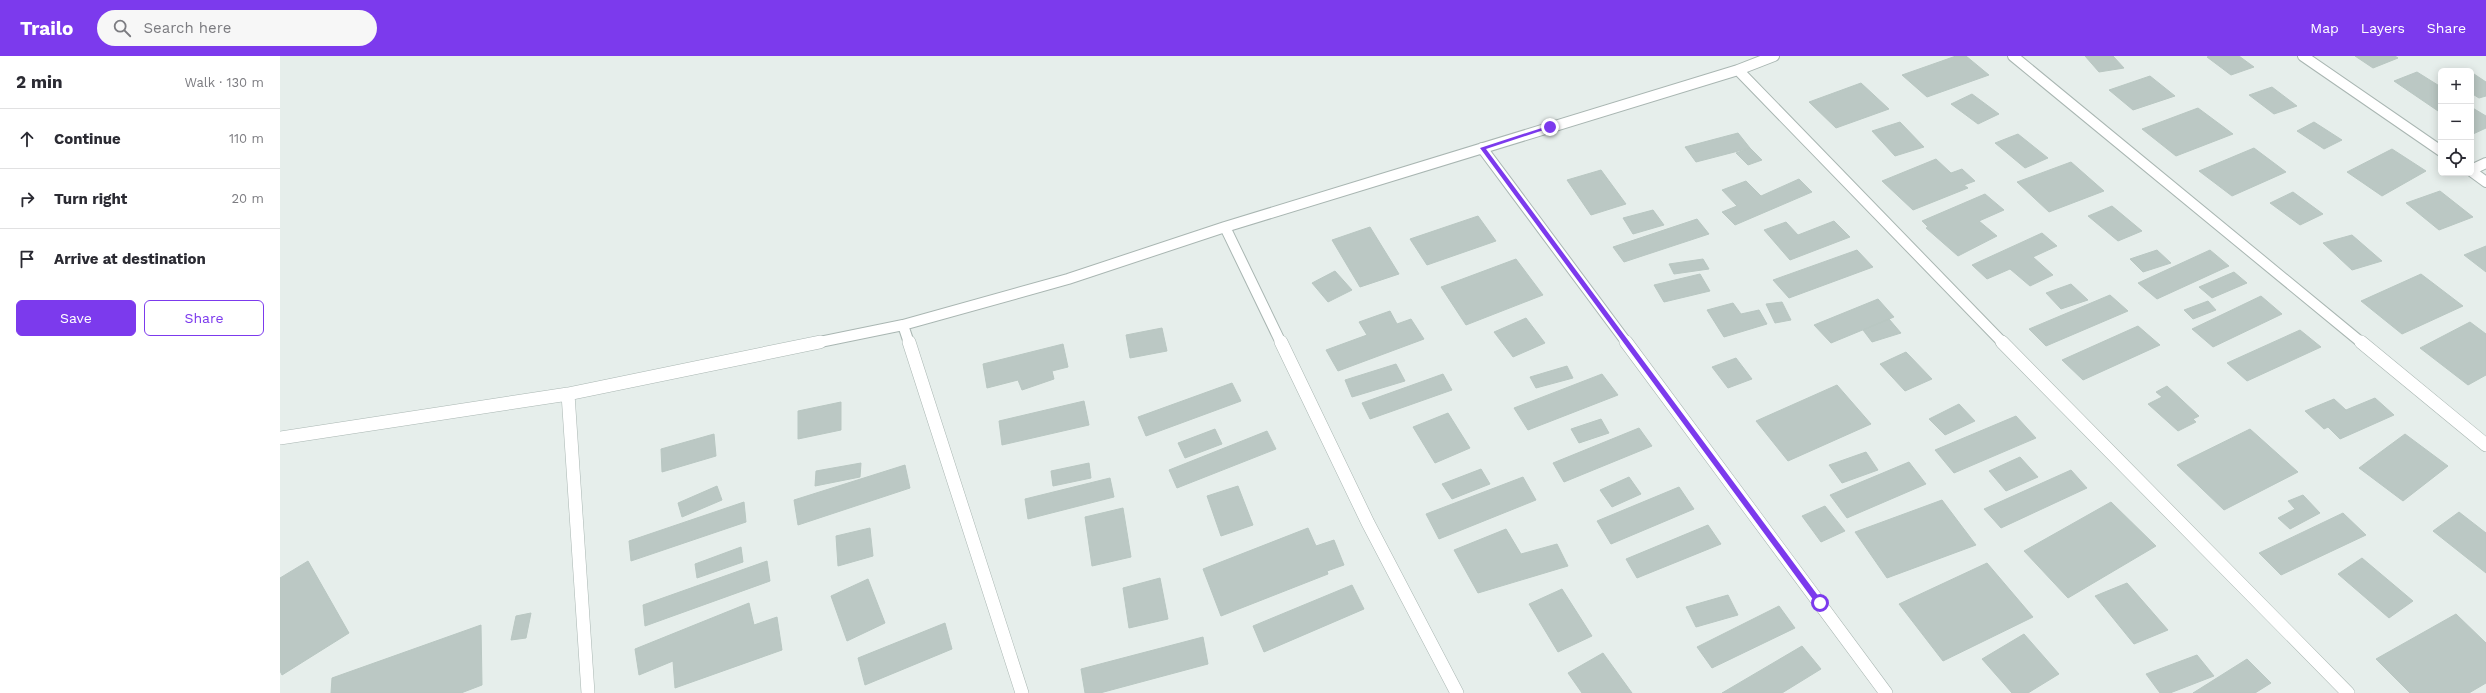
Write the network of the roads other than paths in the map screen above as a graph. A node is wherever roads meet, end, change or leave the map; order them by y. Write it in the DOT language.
graph roads {
  1 [pos="1774,56"];
  2 [pos="2013,56"];
  3 [pos="2303,56"];
  4 [pos="1738,70"];
  5 [pos="1482,148"];
  6 [pos="2438,149"];
  7 [pos="2486,163"];
  8 [pos="2474,169"];
  9 [pos="2474,173"];
  10 [pos="2486,182"];
  11 [pos="1225,227"];
  12 [pos="903,325"];
  13 [pos="568,394"];
  14 [pos="280,438"];
  15 [pos="2486,445"];
  16 [pos="588,693"];
  17 [pos="1022,693"];
  18 [pos="1457,693"];
  19 [pos="1886,693"];
  20 [pos="2348,693"];
  1 -- 4 [label="street"];
  2 -- 15 [label="street"];
  3 -- 6 [label="street"];
  4 -- 5 [label="street"];
  4 -- 20 [label="street"];
  5 -- 11 [label="street"];
  5 -- 19 [label="street"];
  7 -- 8 [label="street"];
  9 -- 10 [label="street"];
  11 -- 12 [label="street"];
  11 -- 18 [label="street"];
  12 -- 13 [label="street"];
  12 -- 17 [label="street"];
  13 -- 14 [label="street"];
  13 -- 16 [label="street"];
}
